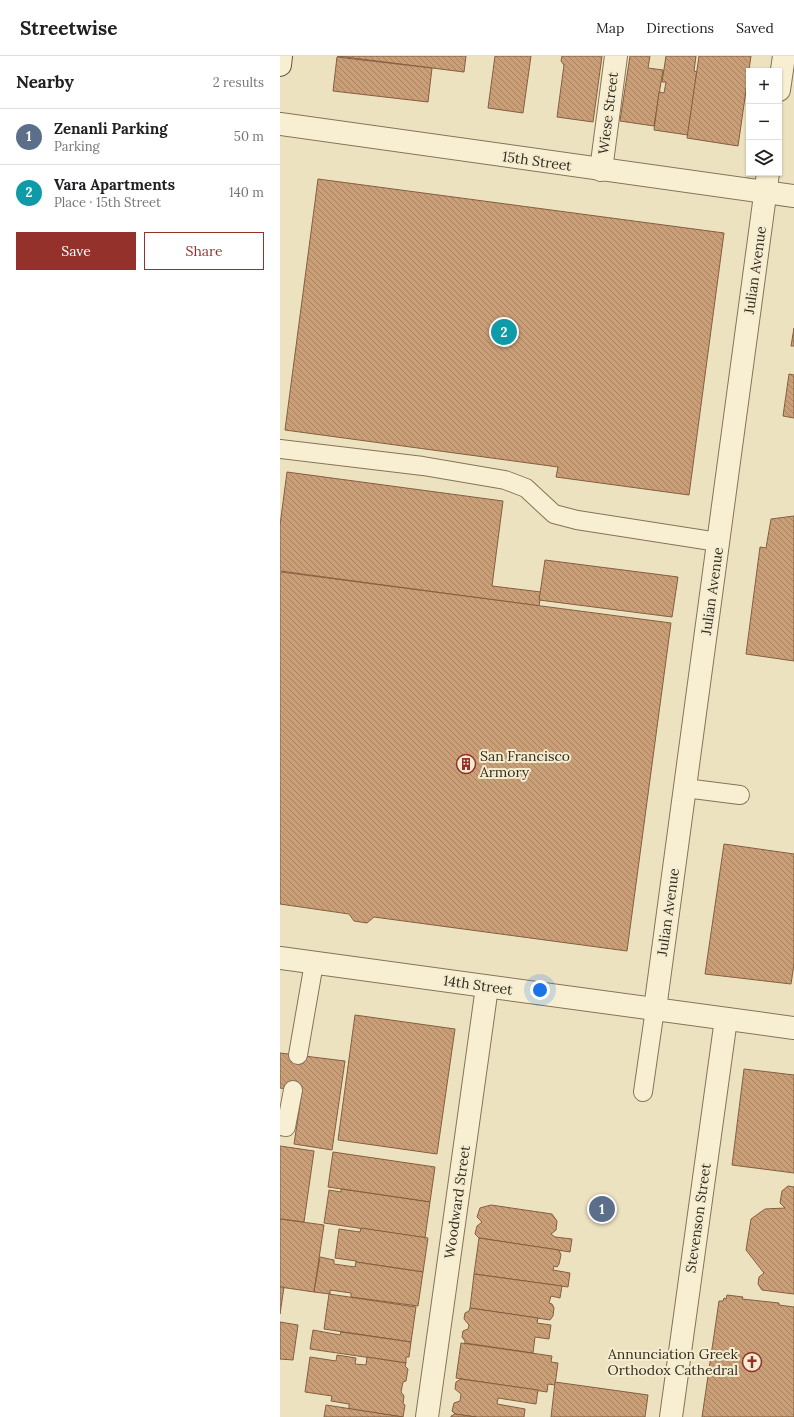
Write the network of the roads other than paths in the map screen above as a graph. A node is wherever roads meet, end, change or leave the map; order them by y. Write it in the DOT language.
graph roads {
  1 [pos="281,56"];
  2 [pos="616,56"];
  3 [pos="784,56"];
  4 [pos="280,65"];
  5 [pos="782,70"];
  6 [pos="280,124"];
  7 [pos="601,170"];
  8 [pos="766,183"];
  9 [pos="794,196"];
  10 [pos="280,449"];
  11 [pos="718,542"];
  12 [pos="685,788"];
  13 [pos="740,794"];
  14 [pos="280,958"];
  15 [pos="314,963"];
  16 [pos="487,987"];
  17 [pos="655,1009"];
  18 [pos="726,1019"];
  19 [pos="794,1028"];
  20 [pos="298,1055"];
  21 [pos="293,1090"];
  22 [pos="643,1092"];
  23 [pos="280,1126"];
  24 [pos="427,1417"];
  25 [pos="671,1417"];
  1 -- 4 [label="street"];
  2 -- 7 [label="street, Wiese Street"];
  3 -- 5 [label="street"];
  6 -- 7 [label="street, 15th Street"];
  7 -- 8 [label="street, 15th Street"];
  8 -- 9 [label="street, 15th Street"];
  8 -- 11 [label="street, Julian Avenue"];
  10 -- 11 [label="lane"];
  11 -- 12 [label="street, Julian Avenue"];
  12 -- 13 [label="lane"];
  12 -- 17 [label="street, Julian Avenue"];
  14 -- 15 [label="street, 14th Street"];
  15 -- 16 [label="street, 14th Street"];
  15 -- 20 [label="lane"];
  16 -- 17 [label="street, 14th Street"];
  16 -- 24 [label="street, Woodward Street"];
  17 -- 18 [label="street, 14th Street"];
  17 -- 22 [label="lane"];
  18 -- 19 [label="street, 14th Street"];
  18 -- 25 [label="street, Stevenson Street"];
  21 -- 23 [label="lane"];
}
